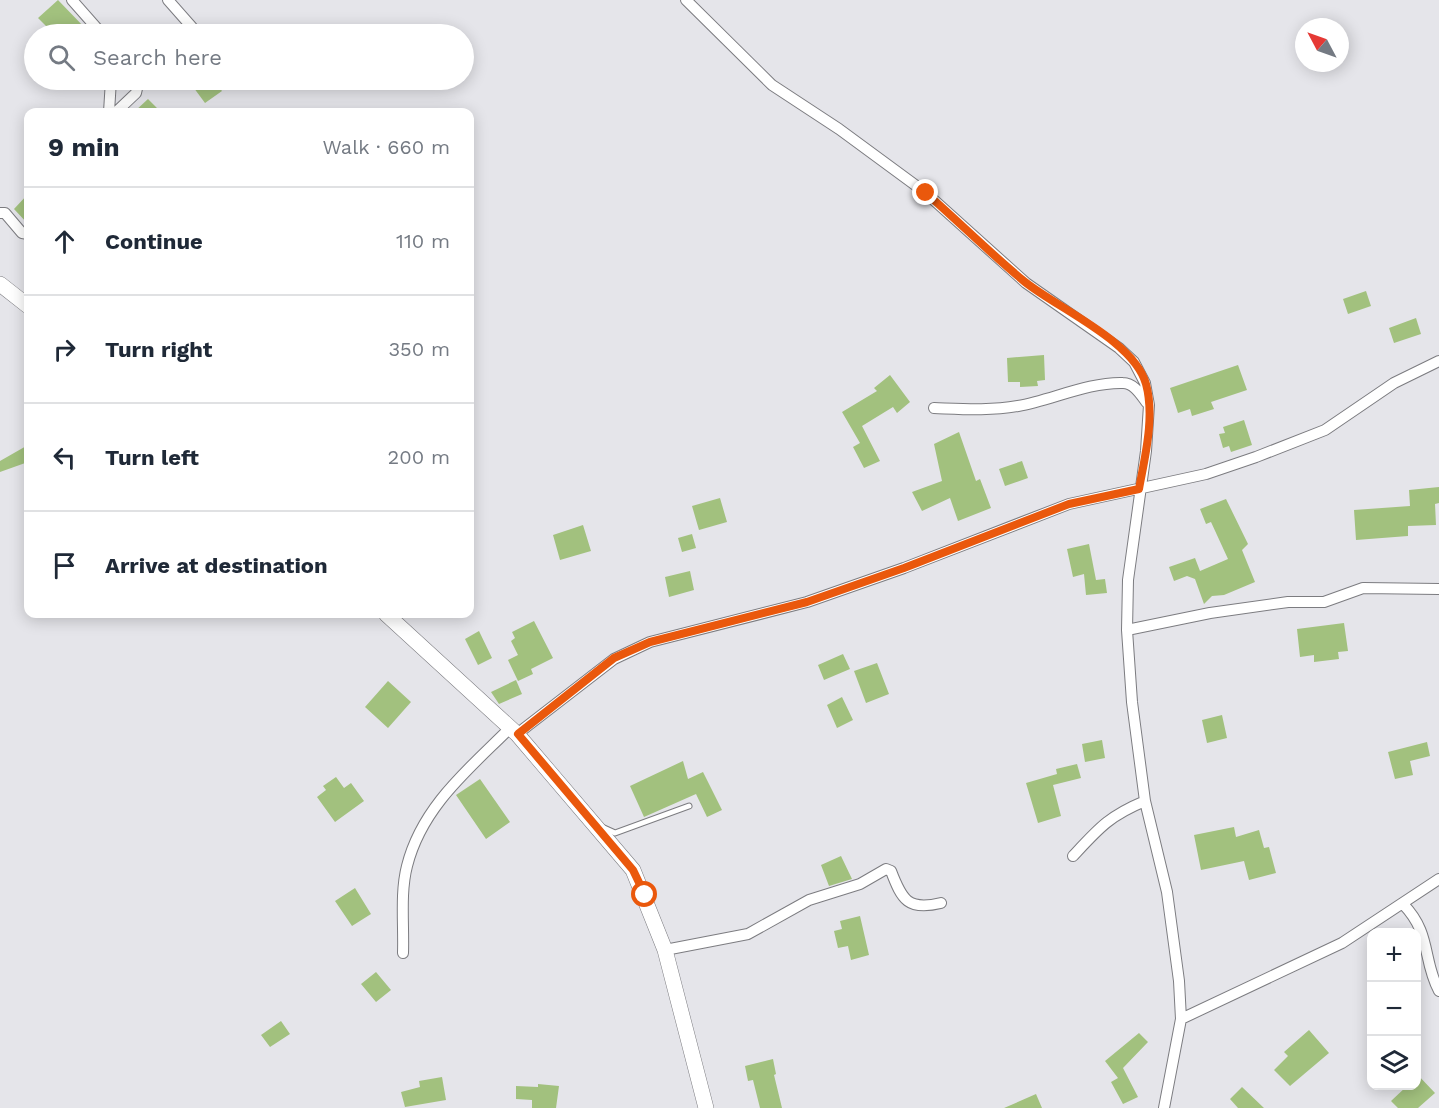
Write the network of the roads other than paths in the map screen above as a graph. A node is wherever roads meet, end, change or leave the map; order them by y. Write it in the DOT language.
graph roads {
  1 [pos="72,0"];
  2 [pos="168,0"];
  3 [pos="686,0"];
  4 [pos="93,24"];
  5 [pos="189,24"];
  6 [pos="110,90"];
  7 [pos="137,90"];
  8 [pos="109,108"];
  9 [pos="120,108"];
  10 [pos="0,213"];
  11 [pos="24,233"];
  12 [pos="0,284"];
  13 [pos="24,303"];
  14 [pos="1439,361"];
  15 [pos="1149,405"];
  16 [pos="934,408"];
  17 [pos="1139,489"];
  18 [pos="1439,589"];
  19 [pos="390,618"];
  20 [pos="1127,630"];
  21 [pos="514,730"];
  22 [pos="1145,801"];
  23 [pos="689,806"];
  24 [pos="594,824"];
  25 [pos="1073,856"];
  26 [pos="1439,879"];
  27 [pos="941,903"];
  28 [pos="1403,904"];
  29 [pos="665,950"];
  30 [pos="403,953"];
  31 [pos="1439,991"];
  32 [pos="1181,1020"];
  33 [pos="706,1108"];
  34 [pos="1164,1108"];
  1 -- 4 [label="street"];
  2 -- 5 [label="street"];
  3 -- 15 [label="street"];
  6 -- 8 [label="street"];
  7 -- 9 [label="street"];
  10 -- 11 [label="street"];
  12 -- 13 [label="street"];
  14 -- 17 [label="street"];
  15 -- 16 [label="street"];
  15 -- 17 [label="street"];
  17 -- 20 [label="street"];
  17 -- 21 [label="street"];
  18 -- 20 [label="street"];
  19 -- 21 [label="street"];
  20 -- 22 [label="street"];
  21 -- 24 [label="street"];
  21 -- 30 [label="street"];
  22 -- 25 [label="street"];
  22 -- 32 [label="street"];
  23 -- 24 [label="lane"];
  24 -- 29 [label="street"];
  26 -- 28 [label="street"];
  27 -- 29 [label="street"];
  28 -- 31 [label="street"];
  28 -- 32 [label="street"];
  29 -- 33 [label="street"];
  32 -- 34 [label="street"];
}
